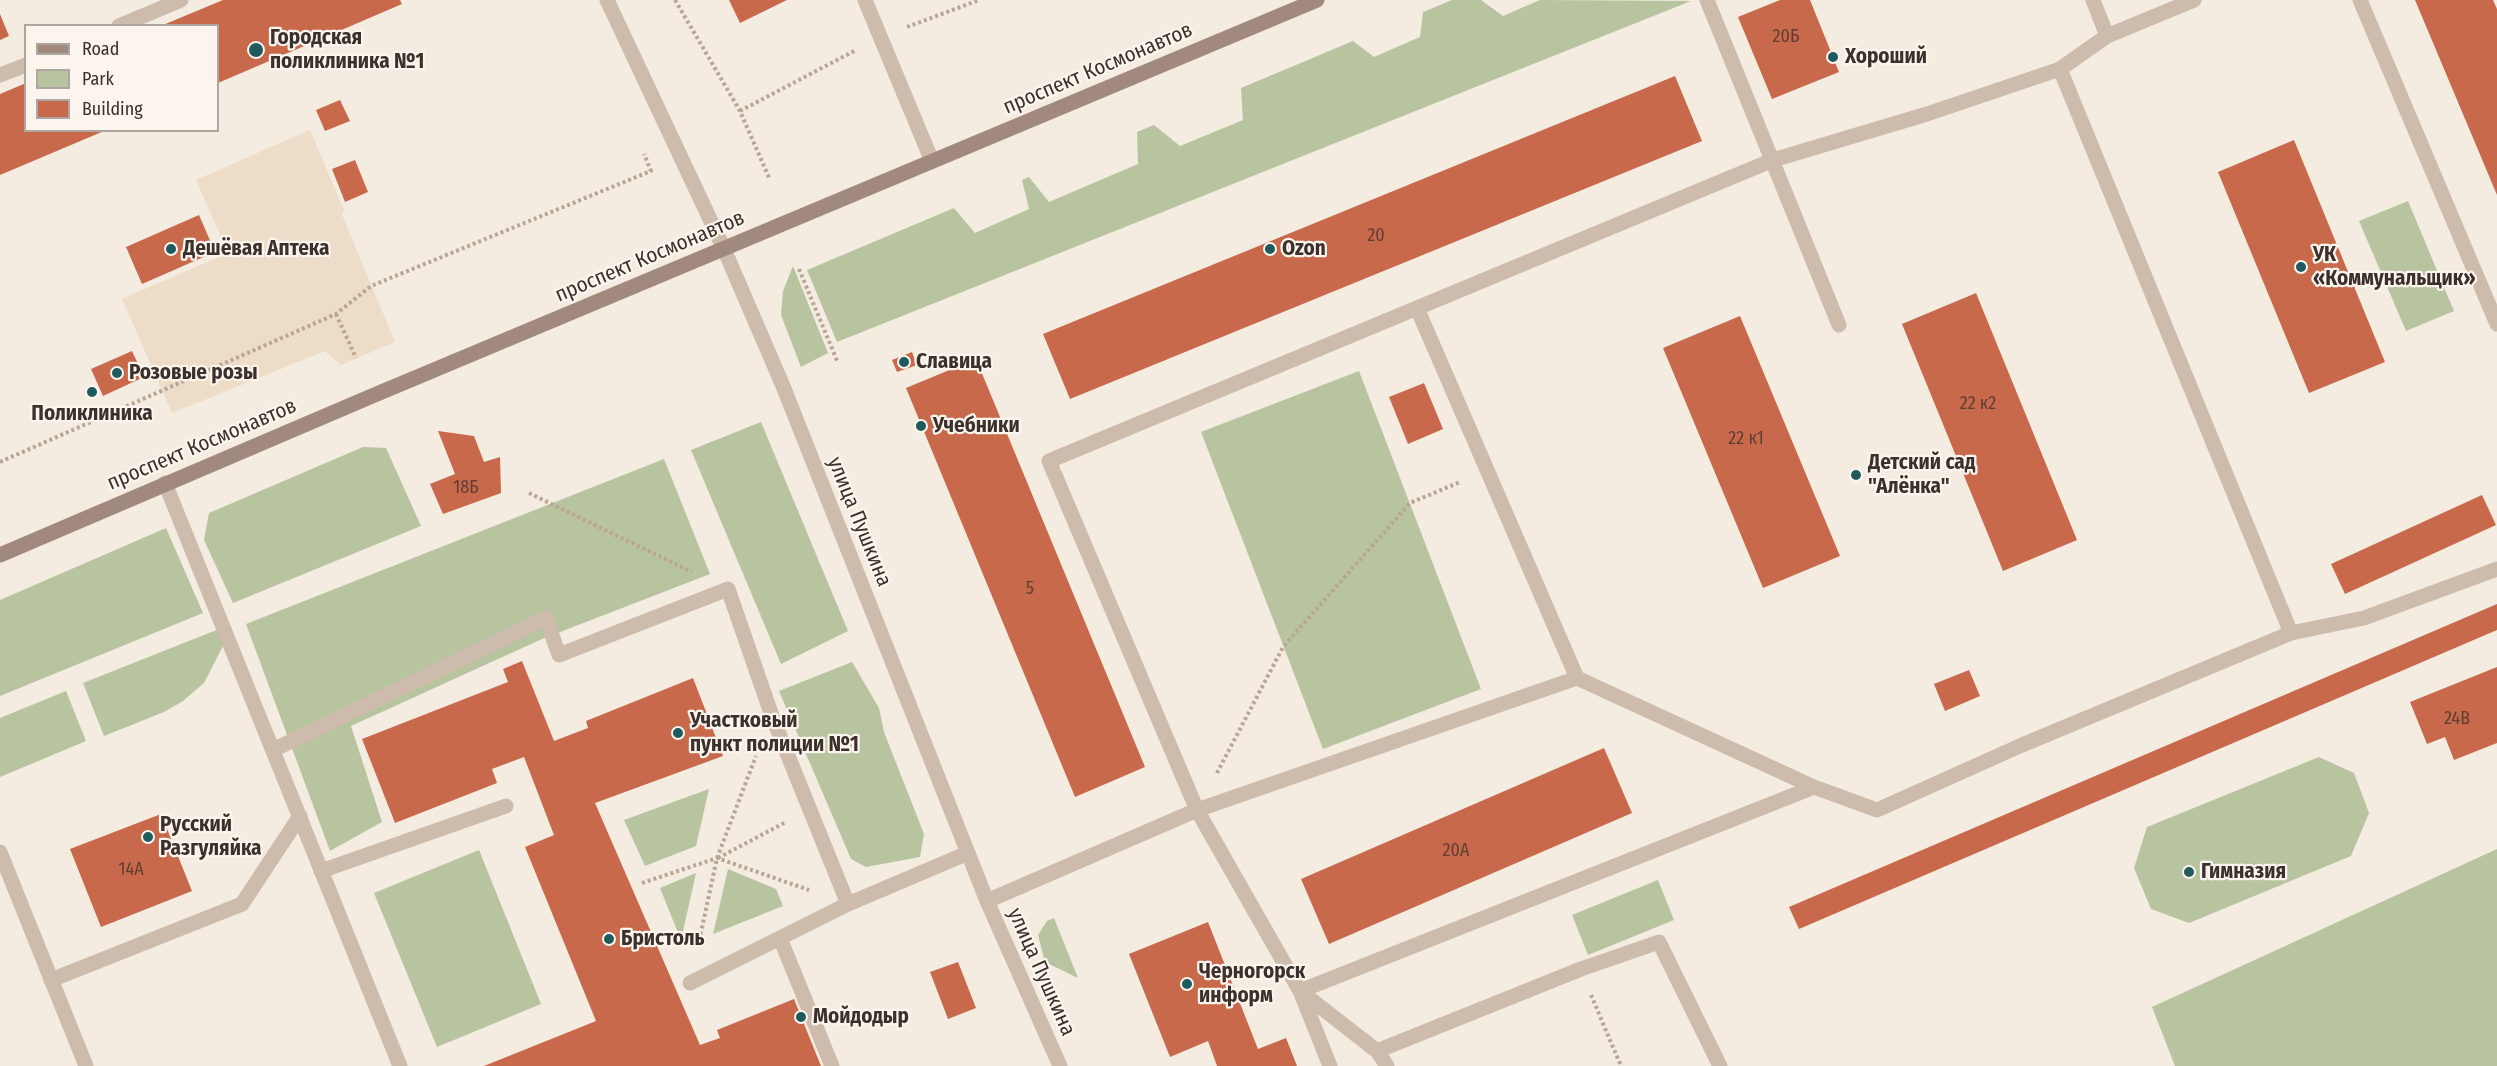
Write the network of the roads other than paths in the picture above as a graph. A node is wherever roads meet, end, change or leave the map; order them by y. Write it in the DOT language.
graph roads {
  1 [pos="181,0"];
  2 [pos="607,0"];
  3 [pos="865,0"];
  4 [pos="1317,0"];
  5 [pos="1707,0"];
  6 [pos="2093,0"];
  7 [pos="2194,0"];
  8 [pos="2360,0"];
  9 [pos="124,24"];
  10 [pos="2108,36"];
  11 [pos="24,65"];
  12 [pos="2060,69"];
  13 [pos="0,75"];
  14 [pos="1773,160"];
  15 [pos="932,161"];
  16 [pos="724,249"];
  17 [pos="1417,308"];
  18 [pos="2497,324"];
  19 [pos="1839,325"];
  20 [pos="165,483"];
  21 [pos="0,555"];
  22 [pos="2497,570"];
  23 [pos="2291,633"];
  24 [pos="1577,678"];
  25 [pos="273,750"];
  26 [pos="1814,787"];
  27 [pos="506,806"];
  28 [pos="1197,810"];
  29 [pos="300,816"];
  30 [pos="0,852"];
  31 [pos="968,853"];
  32 [pos="321,871"];
  33 [pos="987,901"];
  34 [pos="848,904"];
  35 [pos="780,938"];
  36 [pos="51,980"];
  37 [pos="690,983"];
  38 [pos="1300,992"];
  39 [pos="1377,1051"];
  40 [pos="86,1066"];
  41 [pos="400,1066"];
  42 [pos="832,1066"];
  43 [pos="1060,1066"];
  44 [pos="1330,1066"];
  45 [pos="1387,1066"];
  46 [pos="1720,1066"];
  1 -- 9 [label="street"];
  2 -- 16 [label="street, улица Пушкина"];
  3 -- 15 [label="street"];
  4 -- 15 [label="main road, проспект Космонавтов"];
  5 -- 14 [label="street"];
  6 -- 10 [label="street"];
  7 -- 10 [label="street"];
  8 -- 18 [label="street"];
  10 -- 12 [label="street"];
  11 -- 13 [label="street"];
  12 -- 14 [label="street"];
  12 -- 23 [label="street"];
  14 -- 17 [label="street"];
  14 -- 19 [label="street"];
  15 -- 16 [label="main road, проспект Космонавтов"];
  16 -- 20 [label="main road, проспект Космонавтов"];
  16 -- 31 [label="street, улица Пушкина"];
  17 -- 24 [label="street"];
  17 -- 28 [label="street"];
  20 -- 21 [label="main road, проспект Космонавтов"];
  20 -- 25 [label="street"];
  22 -- 23 [label="street"];
  23 -- 26 [label="street"];
  24 -- 26 [label="street"];
  24 -- 28 [label="street"];
  25 -- 29 [label="street"];
  25 -- 34 [label="street"];
  26 -- 38 [label="street"];
  27 -- 32 [label="street"];
  28 -- 33 [label="street"];
  28 -- 38 [label="street"];
  29 -- 32 [label="street"];
  29 -- 36 [label="street"];
  30 -- 36 [label="street"];
  31 -- 33 [label="street, улица Пушкина"];
  31 -- 34 [label="street"];
  32 -- 41 [label="street"];
  33 -- 43 [label="street, улица Пушкина"];
  34 -- 35 [label="street"];
  35 -- 37 [label="street"];
  35 -- 42 [label="street"];
  36 -- 40 [label="street"];
  38 -- 39 [label="street"];
  38 -- 44 [label="street"];
  39 -- 45 [label="street"];
  39 -- 46 [label="street"];
}
